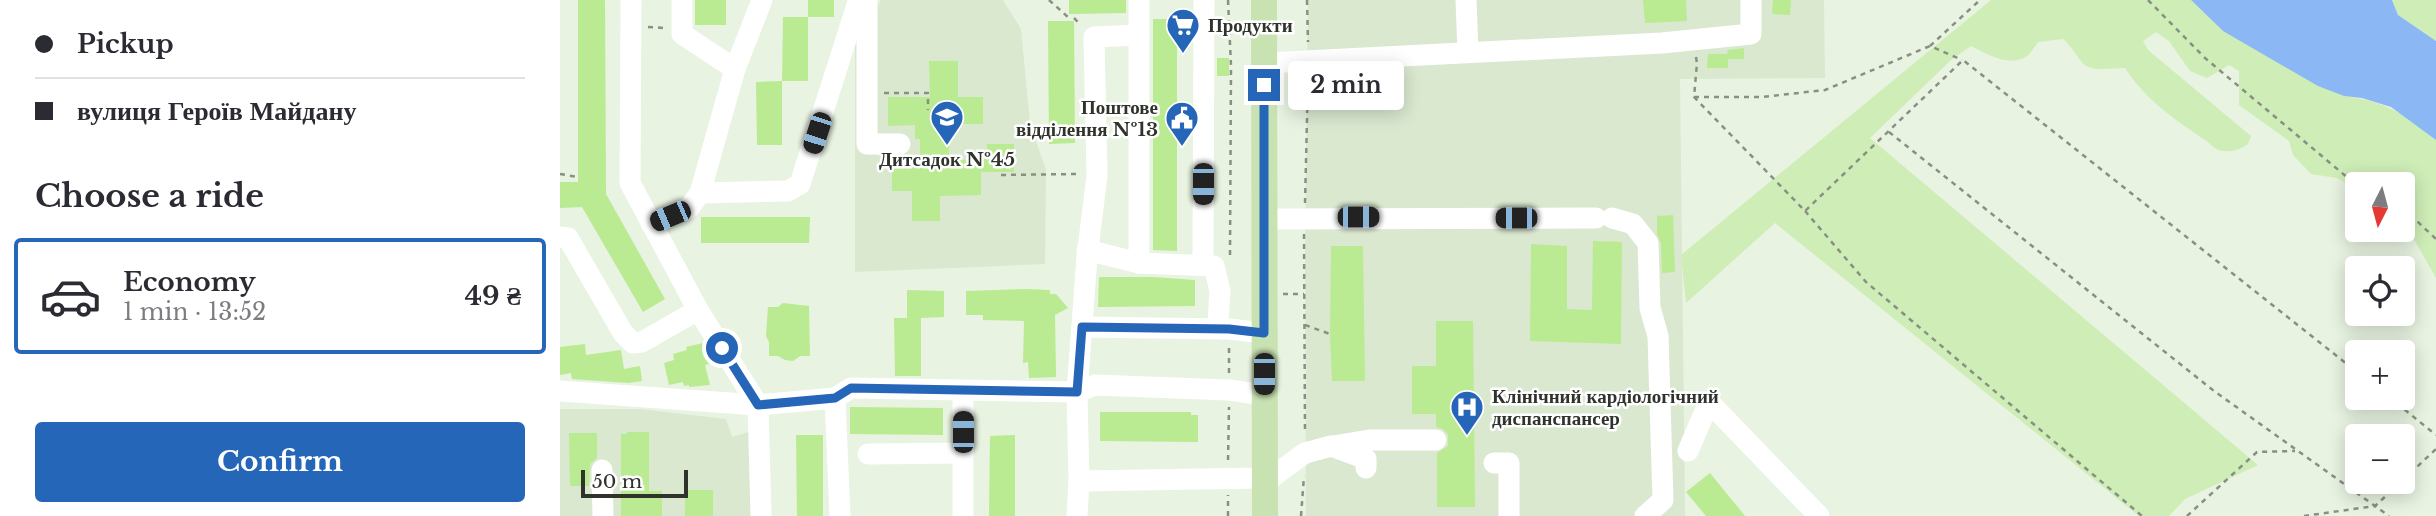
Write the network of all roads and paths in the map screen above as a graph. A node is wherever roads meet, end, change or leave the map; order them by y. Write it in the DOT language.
graph roads {
  1 [pos="631,0"];
  2 [pos="681,0"];
  3 [pos="762,0"];
  4 [pos="866,0"];
  5 [pos="1049,0"];
  6 [pos="1139,0"];
  7 [pos="1203,0"];
  8 [pos="1263,0"];
  9 [pos="1307,0"];
  10 [pos="1466,0"];
  11 [pos="1751,0"];
  12 [pos="1980,0"];
  13 [pos="2148,0"];
  14 [pos="1069,18"];
  15 [pos="647,27"];
  16 [pos="665,28"];
  17 [pos="1139,35"];
  18 [pos="1692,40"];
  19 [pos="1930,46"];
  20 [pos="1468,52"];
  21 [pos="1308,61"];
  22 [pos="1963,61"];
  23 [pos="1264,62"];
  24 [pos="735,69"];
  25 [pos="867,93"];
  26 [pos="1694,97"];
  27 [pos="928,110"];
  28 [pos="1888,132"];
  29 [pos="901,144"];
  30 [pos="560,174"];
  31 [pos="1001,175"];
  32 [pos="1097,175"];
  33 [pos="2345,175"];
  34 [pos="578,177"];
  35 [pos="700,193"];
  36 [pos="1805,211"];
  37 [pos="1305,217"];
  38 [pos="1263,219"];
  39 [pos="2415,219"];
  40 [pos="651,224"];
  41 [pos="560,237"];
  42 [pos="2436,239"];
  43 [pos="1087,250"];
  44 [pos="1139,263"];
  45 [pos="1203,263"];
  46 [pos="698,310"];
  47 [pos="1306,325"];
  48 [pos="1082,327"];
  49 [pos="1222,329"];
  50 [pos="1264,333"];
  51 [pos="1330,334"];
  52 [pos="2345,363"];
  53 [pos="560,391"];
  54 [pos="963,391"];
  55 [pos="1077,392"];
  56 [pos="1264,395"];
  57 [pos="835,398"];
  58 [pos="758,405"];
  59 [pos="2405,410"];
  60 [pos="2436,435"];
  61 [pos="1436,440"];
  62 [pos="1331,446"];
  63 [pos="2436,449"];
  64 [pos="1688,451"];
  65 [pos="2297,451"];
  66 [pos="963,453"];
  67 [pos="1305,453"];
  68 [pos="868,454"];
  69 [pos="1494,463"];
  70 [pos="1366,468"];
  71 [pos="2415,469"];
  72 [pos="603,470"];
  73 [pos="1264,480"];
  74 [pos="1079,481"];
  75 [pos="2388,494"];
  76 [pos="2375,506"];
  77 [pos="603,516"];
  78 [pos="761,516"];
  79 [pos="840,516"];
  80 [pos="962,516"];
  81 [pos="1077,516"];
  82 [pos="1265,516"];
  83 [pos="1301,516"];
  84 [pos="1509,516"];
  85 [pos="1645,516"];
  86 [pos="1819,516"];
  87 [pos="2142,516"];
  88 [pos="2188,516"];
  89 [pos="2304,516"];
  90 [pos="2389,516"];
  1 -- 40 [label="lane"];
  2 -- 24 [label="lane"];
  3 -- 24 [label="lane"];
  4 -- 25 [label="lane"];
  4 -- 35 [label="lane"];
  5 -- 14 [label="path"];
  6 -- 17 [label="lane"];
  7 -- 45 [label="lane"];
  8 -- 23 [label="main road"];
  9 -- 21 [label="path"];
  10 -- 20 [label="lane"];
  11 -- 18 [label="lane"];
  12 -- 19 [label="path"];
  13 -- 33 [label="path"];
  15 -- 16 [label="path"];
  17 -- 32 [label="lane"];
  17 -- 44 [label="lane"];
  18 -- 20 [label="lane"];
  18 -- 26 [label="path"];
  19 -- 22 [label="path"];
  19 -- 26 [label="path"];
  20 -- 21 [label="lane"];
  21 -- 23 [label="lane"];
  21 -- 37 [label="path"];
  22 -- 28 [label="path"];
  22 -- 52 [label="path"];
  23 -- 38 [label="main road"];
  24 -- 35 [label="lane"];
  25 -- 27 [label="path"];
  25 -- 29 [label="lane"];
  26 -- 36 [label="path"];
  28 -- 36 [label="path"];
  28 -- 65 [label="path"];
  30 -- 34 [label="path"];
  31 -- 32 [label="path"];
  32 -- 43 [label="lane"];
  35 -- 40 [label="lane"];
  36 -- 87 [label="path"];
  37 -- 38 [label="lane"];
  37 -- 47 [label="path"];
  37 -- 85 [label="lane"];
  38 -- 50 [label="main road"];
  39 -- 42 [label="path"];
  40 -- 46 [label="lane"];
  41 -- 46 [label="lane"];
  43 -- 44 [label="lane"];
  43 -- 48 [label="lane"];
  44 -- 45 [label="lane"];
  45 -- 49 [label="lane"];
  46 -- 58 [label="lane"];
  47 -- 51 [label="path"];
  47 -- 67 [label="path"];
  48 -- 49 [label="lane"];
  48 -- 55 [label="lane"];
  49 -- 50 [label="lane"];
  50 -- 56 [label="main road"];
  53 -- 58 [label="lane"];
  54 -- 55 [label="lane"];
  54 -- 57 [label="lane"];
  54 -- 66 [label="lane"];
  55 -- 56 [label="lane"];
  55 -- 74 [label="lane"];
  56 -- 73 [label="main road"];
  57 -- 58 [label="lane"];
  57 -- 79 [label="lane"];
  58 -- 78 [label="lane"];
  59 -- 60 [label="path"];
  61 -- 62 [label="lane"];
  62 -- 67 [label="lane"];
  62 -- 70 [label="lane"];
  63 -- 71 [label="path"];
  64 -- 86 [label="lane"];
  65 -- 76 [label="path"];
  65 -- 88 [label="path"];
  66 -- 68 [label="lane"];
  66 -- 80 [label="lane"];
  67 -- 73 [label="lane"];
  67 -- 83 [label="path"];
  69 -- 84 [label="lane"];
  72 -- 77 [label="lane"];
  73 -- 74 [label="lane"];
  73 -- 82 [label="main road"];
  74 -- 81 [label="lane"];
  75 -- 76 [label="path"];
  76 -- 89 [label="path"];
  76 -- 90 [label="path"];
}
